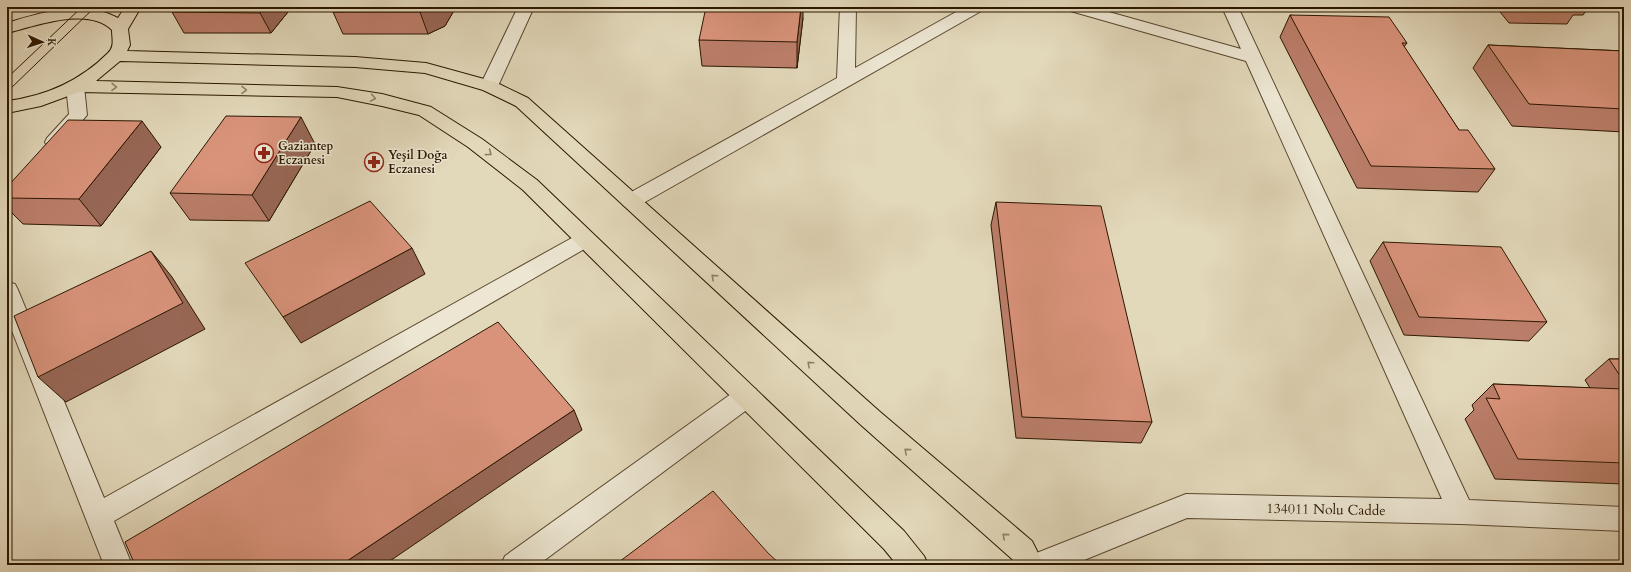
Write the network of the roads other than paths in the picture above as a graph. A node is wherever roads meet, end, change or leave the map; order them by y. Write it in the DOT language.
graph roads {
  1 [pos="41,7"];
  2 [pos="134,7"];
  3 [pos="526,7"];
  4 [pos="848,7"];
  5 [pos="977,7"];
  6 [pos="1073,7"];
  7 [pos="1230,7"];
  8 [pos="7,27"];
  9 [pos="120,29"];
  10 [pos="116,56"];
  11 [pos="1253,58"];
  12 [pos="846,81"];
  13 [pos="75,86"];
  14 [pos="489,86"];
  15 [pos="7,107"];
  16 [pos="43,154"];
  17 [pos="630,201"];
  18 [pos="586,239"];
  19 [pos="7,290"];
  20 [pos="747,396"];
  21 [pos="1461,512"];
  22 [pos="98,516"];
  23 [pos="1624,519"];
  24 [pos="118,565"];
  25 [pos="515,565"];
  26 [pos="914,565"];
  27 [pos="1030,565"];
  28 [pos="1039,565"];
  1 -- 8 [label="main road"];
  2 -- 9 [label="main road"];
  3 -- 14 [label="street"];
  4 -- 12 [label="street"];
  5 -- 12 [label="street"];
  6 -- 11 [label="street"];
  7 -- 11 [label="street"];
  8 -- 9 [label="main road"];
  9 -- 10 [label="main road"];
  10 -- 13 [label="main road"];
  10 -- 14 [label="main road"];
  11 -- 21 [label="street"];
  12 -- 17 [label="street"];
  13 -- 15 [label="main road"];
  13 -- 16 [label="street"];
  13 -- 18 [label="main road, one-way"];
  14 -- 17 [label="main road"];
  27 -- 17 [label="main road, one-way"];
  18 -- 20 [label="main road"];
  18 -- 22 [label="street"];
  19 -- 22 [label="street"];
  20 -- 25 [label="street"];
  20 -- 26 [label="main road"];
  21 -- 23 [label="street, 134011 Nolu Cadde"];
  21 -- 28 [label="street, 134011 Nolu Cadde"];
  22 -- 24 [label="street"];
}
